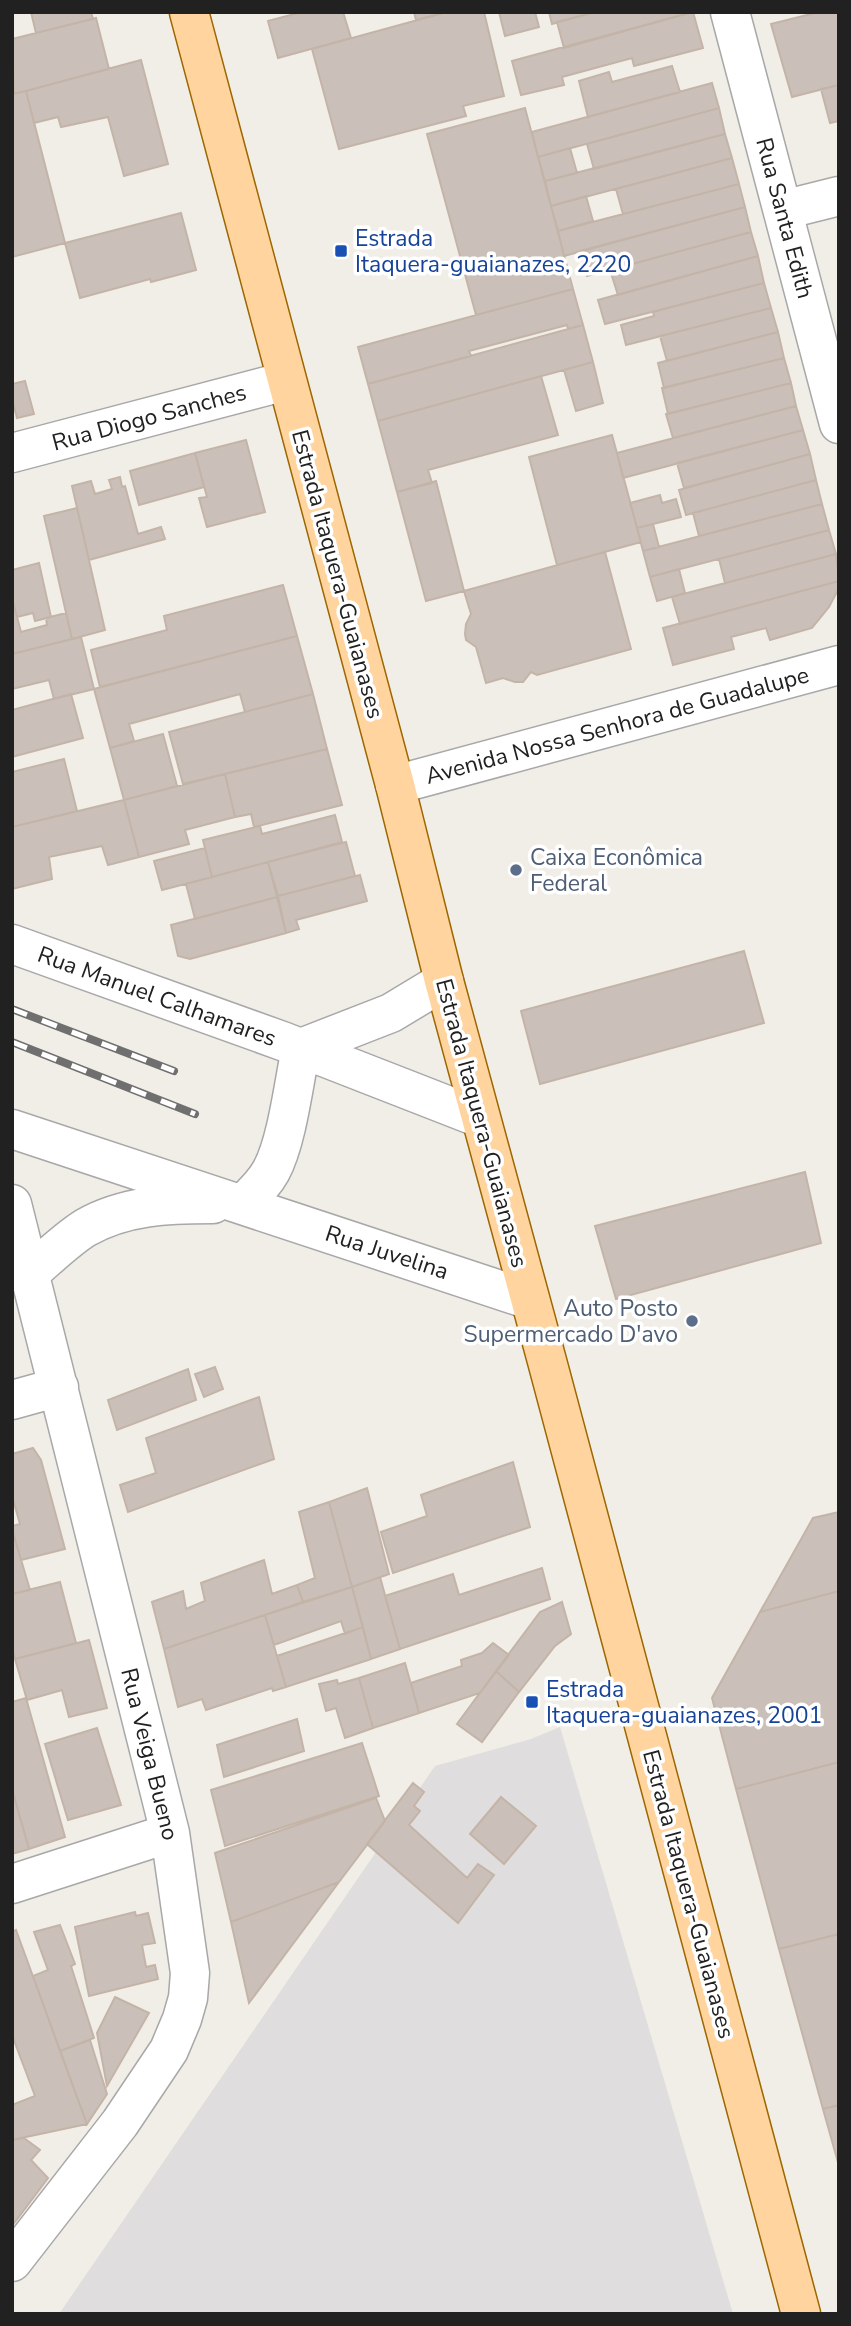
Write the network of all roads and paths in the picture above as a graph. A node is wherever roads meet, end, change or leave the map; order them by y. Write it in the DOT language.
graph roads {
  1 [pos="189,12"];
  2 [pos="730,12"];
  3 [pos="839,196"];
  4 [pos="783,211"];
  5 [pos="286,381"];
  6 [pos="839,424"];
  7 [pos="12,453"];
  8 [pos="839,665"];
  9 [pos="395,785"];
  10 [pos="12,944"];
  11 [pos="444,981"];
  12 [pos="301,1048"];
  13 [pos="480,1118"];
  14 [pos="12,1129"];
  15 [pos="12,1204"];
  16 [pos="243,1204"];
  17 [pos="30,1273"];
  18 [pos="530,1300"];
  19 [pos="59,1387"];
  20 [pos="12,1400"];
  21 [pos="170,1833"];
  22 [pos="12,1884"];
  23 [pos="12,2262"];
  24 [pos="801,2314"];
  1 -- 5 [label="main road, Estrada Itaquera-Guaianases"];
  2 -- 4 [label="street, Rua Santa Edith"];
  3 -- 4 [label="street"];
  4 -- 6 [label="street, Rua Santa Edith"];
  5 -- 7 [label="street, Rua Diogo Sanches"];
  5 -- 9 [label="main road, Estrada Itaquera-Guaianases"];
  8 -- 9 [label="street, Avenida Nossa Senhora de Guadalupe"];
  9 -- 11 [label="main road, Estrada Itaquera-Guaianases"];
  10 -- 12 [label="street, Rua Manuel Calhamares"];
  11 -- 12 [label="street, Rua Manuel Calhamares"];
  11 -- 13 [label="main road, Estrada Itaquera-Guaianases"];
  12 -- 13 [label="street, Rua Manuel Calhamares"];
  12 -- 16 [label="street"];
  13 -- 18 [label="main road, Estrada Itaquera-Guaianases"];
  14 -- 16 [label="street, Rua Juvelina"];
  15 -- 17 [label="street, Rua Veiga Bueno"];
  16 -- 17 [label="street, Rua Juvelina"];
  16 -- 18 [label="street, Rua Juvelina"];
  17 -- 19 [label="street, Rua Veiga Bueno"];
  18 -- 24 [label="main road, Estrada Itaquera-Guaianases"];
  19 -- 20 [label="street"];
  19 -- 21 [label="street, Rua Veiga Bueno"];
  21 -- 22 [label="street"];
  21 -- 23 [label="street, Rua Veiga Bueno"];
}
